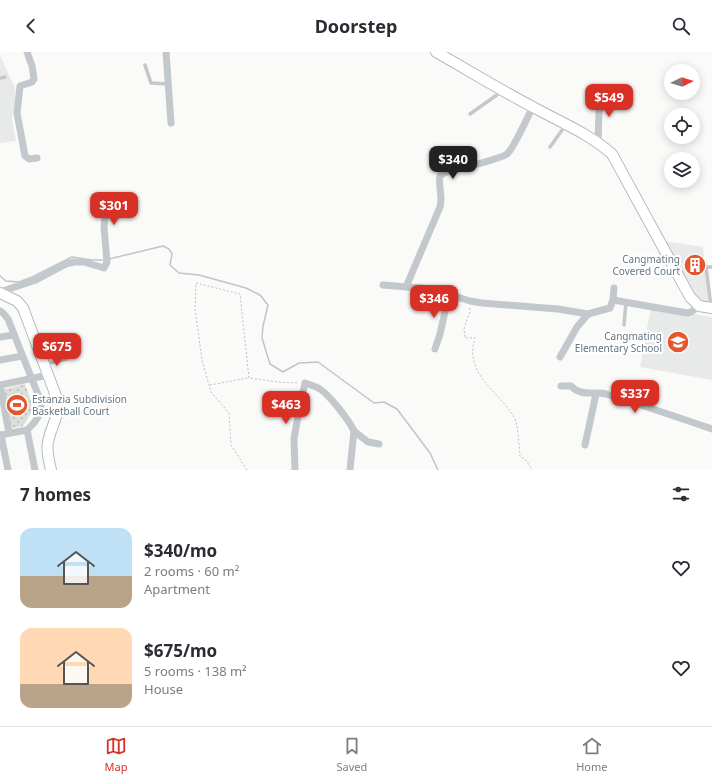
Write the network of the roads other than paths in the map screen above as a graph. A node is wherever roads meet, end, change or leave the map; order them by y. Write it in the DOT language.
graph roads {
  1 [pos="27,52"];
  2 [pos="166,52"];
  3 [pos="436,52"];
  4 [pos="146,65"];
  5 [pos="5,77"];
  6 [pos="0,78"];
  7 [pos="169,84"];
  8 [pos="504,91"];
  9 [pos="606,92"];
  10 [pos="532,107"];
  11 [pos="470,114"];
  12 [pos="171,123"];
  13 [pos="567,123"];
  14 [pos="598,142"];
  15 [pos="550,147"];
  16 [pos="36,158"];
  17 [pos="459,159"];
  18 [pos="477,164"];
  19 [pos="107,197"];
  20 [pos="712,267"];
  21 [pos="383,285"];
  22 [pos="406,287"];
  23 [pos="614,288"];
  24 [pos="0,292"];
  25 [pos="449,294"];
  26 [pos="613,300"];
  27 [pos="626,302"];
  28 [pos="699,306"];
  29 [pos="712,308"];
  30 [pos="0,311"];
  31 [pos="588,314"];
  32 [pos="624,325"];
  33 [pos="14,335"];
  34 [pos="0,337"];
  35 [pos="435,349"];
  36 [pos="22,356"];
  37 [pos="560,357"];
  38 [pos="67,359"];
  39 [pos="0,360"];
  40 [pos="44,365"];
  41 [pos="48,375"];
  42 [pos="32,378"];
  43 [pos="561,386"];
  44 [pos="596,394"];
  45 [pos="2,410"];
  46 [pos="712,429"];
  47 [pos="27,430"];
  48 [pos="354,431"];
  49 [pos="9,433"];
  50 [pos="0,435"];
  51 [pos="379,444"];
  52 [pos="585,445"];
  53 [pos="8,470"];
  54 [pos="35,470"];
  55 [pos="50,470"];
  56 [pos="295,470"];
  57 [pos="350,470"];
  1 -- 16 [label="street"];
  2 -- 7 [label="street"];
  3 -- 8 [label="street"];
  4 -- 7 [label="lane"];
  5 -- 6 [label="lane"];
  7 -- 12 [label="street"];
  8 -- 10 [label="street"];
  8 -- 11 [label="lane"];
  9 -- 14 [label="street"];
  10 -- 13 [label="street"];
  10 -- 18 [label="street"];
  13 -- 14 [label="street"];
  13 -- 15 [label="lane"];
  14 -- 28 [label="street"];
  17 -- 18 [label="lane"];
  18 -- 22 [label="street"];
  19 -- 24 [label="street"];
  20 -- 29 [label="lane"];
  21 -- 22 [label="street"];
  22 -- 25 [label="street"];
  23 -- 26 [label="street"];
  24 -- 40 [label="street"];
  25 -- 31 [label="street"];
  25 -- 35 [label="street"];
  26 -- 27 [label="street"];
  26 -- 31 [label="street"];
  27 -- 28 [label="street"];
  27 -- 32 [label="lane"];
  28 -- 29 [label="street"];
  30 -- 33 [label="street"];
  31 -- 37 [label="street"];
  33 -- 34 [label="street"];
  33 -- 36 [label="street"];
  36 -- 39 [label="street"];
  36 -- 42 [label="street"];
  38 -- 40 [label="lane"];
  40 -- 41 [label="street"];
  41 -- 42 [label="street"];
  41 -- 55 [label="street"];
  42 -- 45 [label="street"];
  42 -- 47 [label="street"];
  43 -- 44 [label="street"];
  44 -- 46 [label="street"];
  44 -- 52 [label="street"];
  45 -- 49 [label="street"];
  47 -- 49 [label="street"];
  47 -- 54 [label="street"];
  48 -- 51 [label="street"];
  48 -- 56 [label="street"];
  48 -- 57 [label="street"];
  49 -- 50 [label="street"];
  50 -- 53 [label="street"];
}
